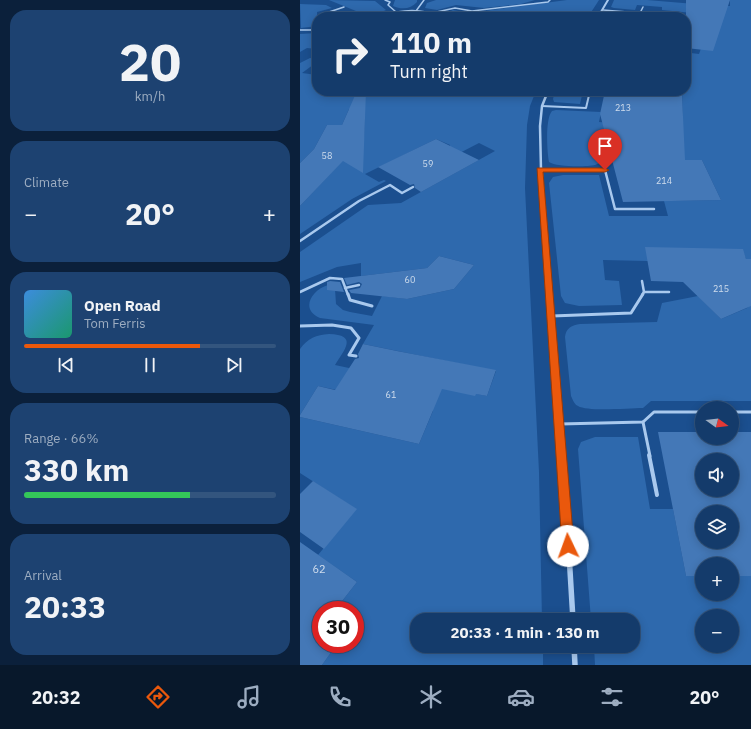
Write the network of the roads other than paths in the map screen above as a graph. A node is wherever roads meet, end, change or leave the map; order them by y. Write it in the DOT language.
graph roads {
  1 [pos="385,0"];
  2 [pos="424,0"];
  3 [pos="550,0"];
  4 [pos="608,0"];
  5 [pos="344,7"];
  6 [pos="643,7"];
  7 [pos="603,10"];
  8 [pos="416,11"];
  9 [pos="641,11"];
  10 [pos="647,11"];
  11 [pos="329,12"];
  12 [pos="396,12"];
  13 [pos="424,12"];
  14 [pos="437,12"];
  15 [pos="628,12"];
  16 [pos="300,30"];
  17 [pos="312,30"];
  18 [pos="546,96"];
  19 [pos="589,96"];
  20 [pos="542,106"];
  21 [pos="540,170"];
  22 [pos="413,187"];
  23 [pos="654,209"];
  24 [pos="300,242"];
  25 [pos="642,281"];
  26 [pos="359,285"];
  27 [pos="345,288"];
  28 [pos="300,292"];
  29 [pos="644,292"];
  30 [pos="669,292"];
  31 [pos="372,306"];
  32 [pos="551,316"];
  33 [pos="300,326"];
  34 [pos="356,356"];
  35 [pos="695,412"];
  36 [pos="739,412"];
  37 [pos="751,412"];
  38 [pos="643,422"];
  39 [pos="560,424"];
  40 [pos="657,495"];
  41 [pos="573,613"];
  42 [pos="575,653"];
  43 [pos="576,665"];
  1 -- 12 [label="lane"];
  2 -- 8 [label="lane"];
  3 -- 14 [label="lane"];
  4 -- 7 [label="street"];
  5 -- 11 [label="lane"];
  6 -- 9 [label="lane"];
  7 -- 15 [label="lane"];
  8 -- 12 [label="lane"];
  8 -- 13 [label="lane"];
  9 -- 10 [label="lane"];
  16 -- 17 [label="lane"];
  18 -- 20 [label="street"];
  19 -- 20 [label="lane"];
  20 -- 21 [label="street"];
  21 -- 23 [label="lane"];
  21 -- 32 [label="street"];
  22 -- 24 [label="lane"];
  25 -- 29 [label="lane"];
  26 -- 27 [label="lane"];
  27 -- 28 [label="lane"];
  27 -- 31 [label="lane"];
  29 -- 30 [label="lane"];
  29 -- 32 [label="lane"];
  32 -- 39 [label="street"];
  33 -- 34 [label="lane"];
  35 -- 38 [label="lane"];
  36 -- 37 [label="lane"];
  38 -- 39 [label="lane"];
  38 -- 40 [label="lane"];
  39 -- 41 [label="street"];
  42 -- 43 [label="street"];
}
